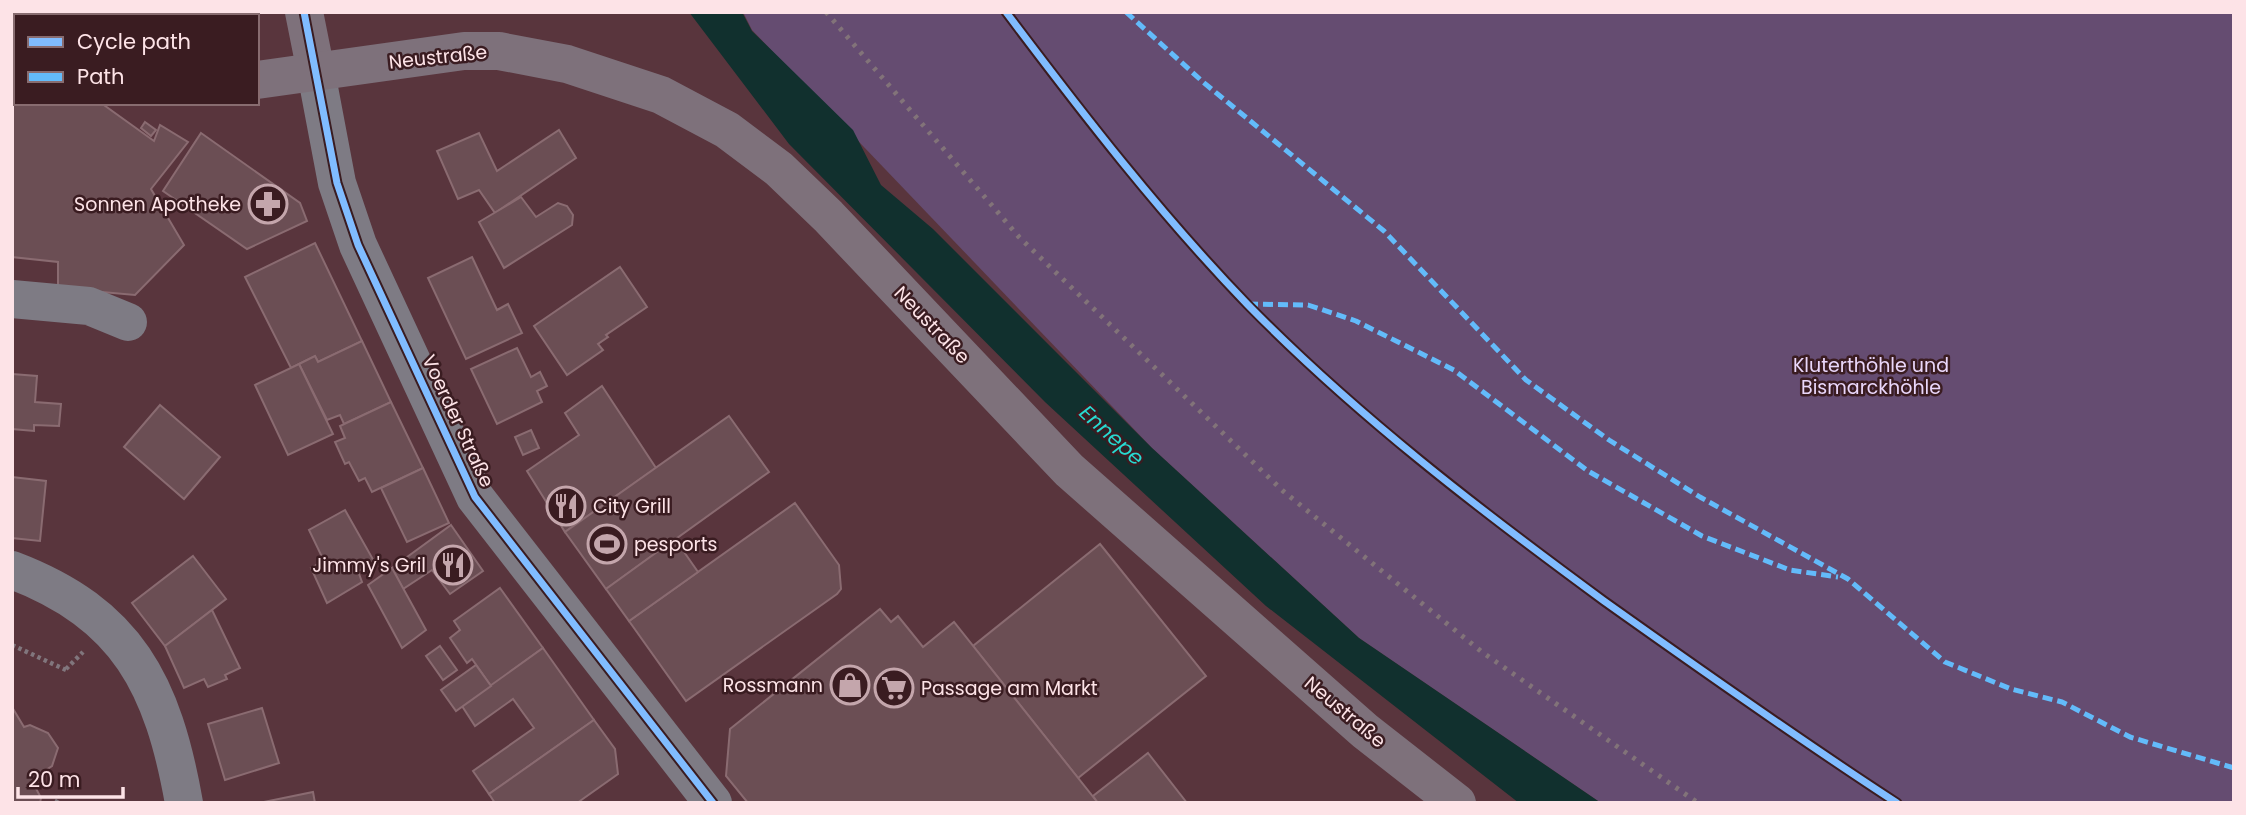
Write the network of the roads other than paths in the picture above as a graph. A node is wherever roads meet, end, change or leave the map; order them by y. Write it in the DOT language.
graph roads {
  1 [pos="304,12"];
  2 [pos="316,72"];
  3 [pos="259,80"];
  4 [pos="12,299"];
  5 [pos="128,322"];
  6 [pos="12,570"];
  7 [pos="184,803"];
  8 [pos="713,803"];
  9 [pos="1457,803"];
  1 -- 2 [label="main road"];
  2 -- 3 [label="main road"];
  2 -- 8 [label="street, Voerder Straße"];
  2 -- 9 [label="main road, Neustraße"];
  4 -- 5 [label="street"];
  6 -- 7 [label="street"];
}
